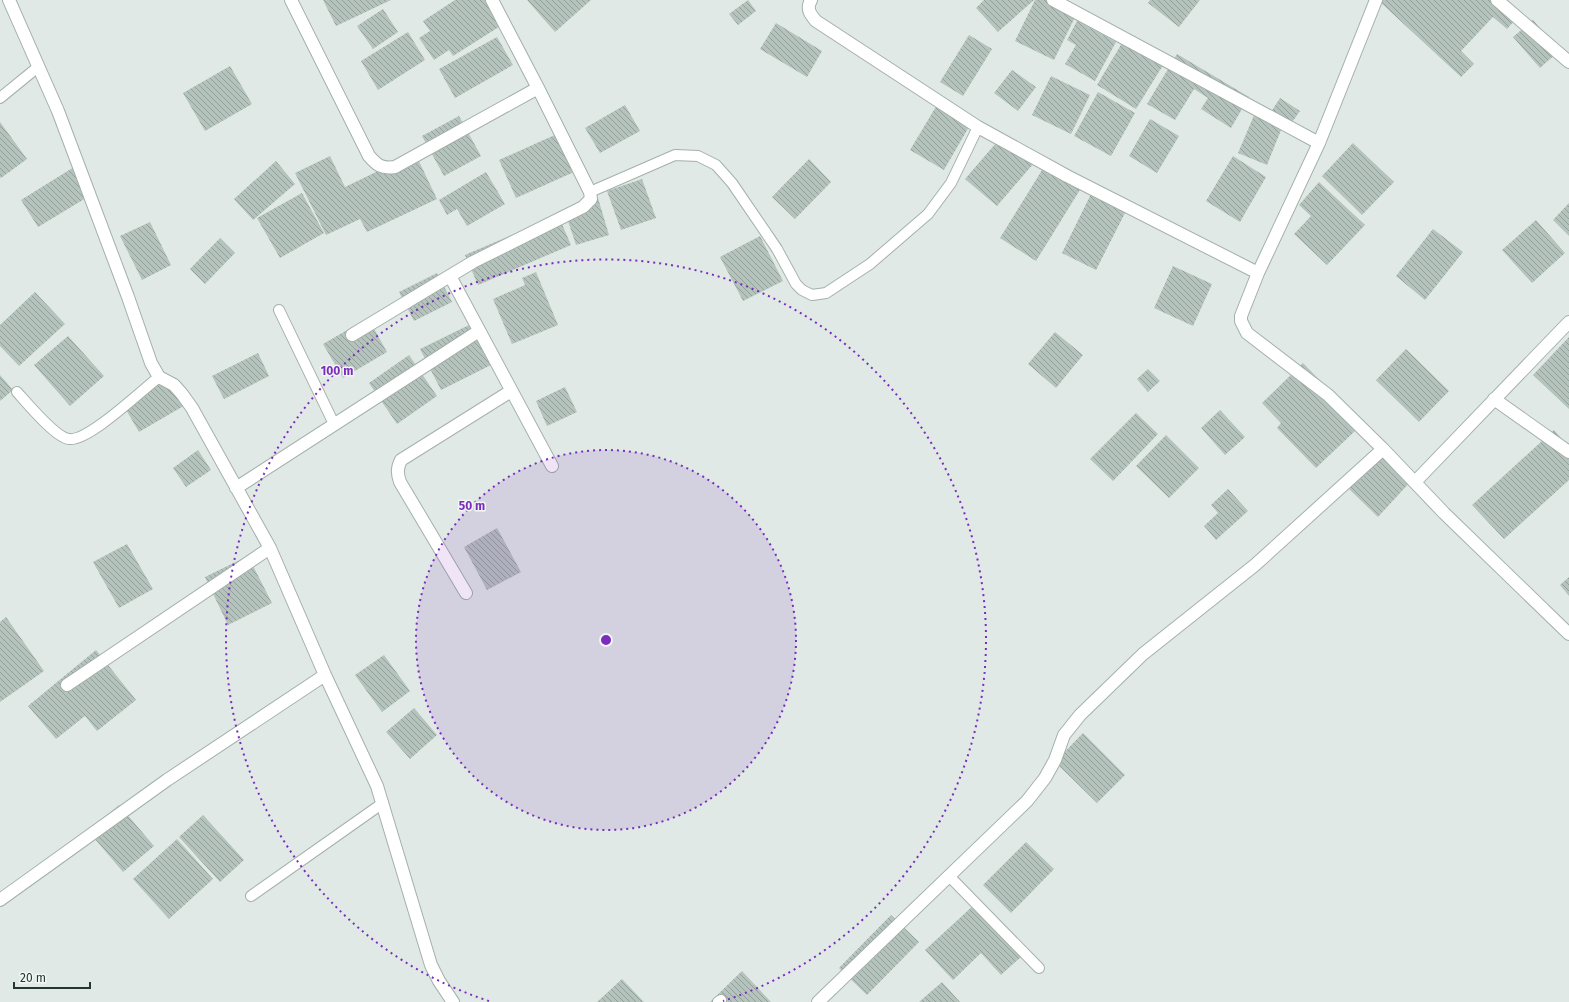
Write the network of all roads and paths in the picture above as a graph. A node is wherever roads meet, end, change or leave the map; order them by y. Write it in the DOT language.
graph roads {
  1 [pos="9,0"];
  2 [pos="291,0"];
  3 [pos="492,0"];
  4 [pos="811,0"];
  5 [pos="1053,0"];
  6 [pos="1376,0"];
  7 [pos="1497,0"];
  8 [pos="1569,62"];
  9 [pos="38,67"];
  10 [pos="538,88"];
  11 [pos="0,98"];
  12 [pos="978,127"];
  13 [pos="1319,143"];
  14 [pos="590,192"];
  15 [pos="1258,273"];
  16 [pos="450,276"];
  17 [pos="278,310"];
  18 [pos="1569,322"];
  19 [pos="479,331"];
  20 [pos="352,335"];
  21 [pos="159,377"];
  22 [pos="511,391"];
  23 [pos="17,392"];
  24 [pos="1494,399"];
  25 [pos="334,424"];
  26 [pos="1383,449"];
  27 [pos="1569,452"];
  28 [pos="552,466"];
  29 [pos="1414,482"];
  30 [pos="236,488"];
  31 [pos="270,548"];
  32 [pos="466,593"];
  33 [pos="1569,634"];
  34 [pos="325,675"];
  35 [pos="67,685"];
  36 [pos="383,803"];
  37 [pos="949,876"];
  38 [pos="251,896"];
  39 [pos="0,900"];
  40 [pos="1039,968"];
  41 [pos="453,1002"];
  42 [pos="818,1002"];
  1 -- 9 [label="street"];
  2 -- 10 [label="street"];
  3 -- 10 [label="street"];
  4 -- 12 [label="street"];
  5 -- 13 [label="street"];
  6 -- 13 [label="street"];
  7 -- 8 [label="street"];
  9 -- 11 [label="lane"];
  9 -- 21 [label="street"];
  10 -- 14 [label="street"];
  12 -- 14 [label="lane"];
  12 -- 15 [label="street"];
  13 -- 15 [label="street"];
  14 -- 16 [label="street"];
  15 -- 26 [label="street"];
  16 -- 19 [label="street"];
  16 -- 20 [label="street"];
  17 -- 25 [label="lane"];
  18 -- 24 [label="street"];
  19 -- 22 [label="street"];
  19 -- 25 [label="street"];
  21 -- 23 [label="lane"];
  21 -- 30 [label="street"];
  22 -- 28 [label="street"];
  22 -- 32 [label="street"];
  24 -- 27 [label="street"];
  24 -- 29 [label="street"];
  25 -- 30 [label="street"];
  26 -- 29 [label="street"];
  26 -- 37 [label="street"];
  29 -- 33 [label="street"];
  30 -- 31 [label="street"];
  31 -- 34 [label="street"];
  31 -- 35 [label="street"];
  34 -- 36 [label="street"];
  34 -- 39 [label="street"];
  36 -- 38 [label="lane"];
  36 -- 41 [label="street"];
  37 -- 40 [label="lane"];
  37 -- 42 [label="street"];
}
